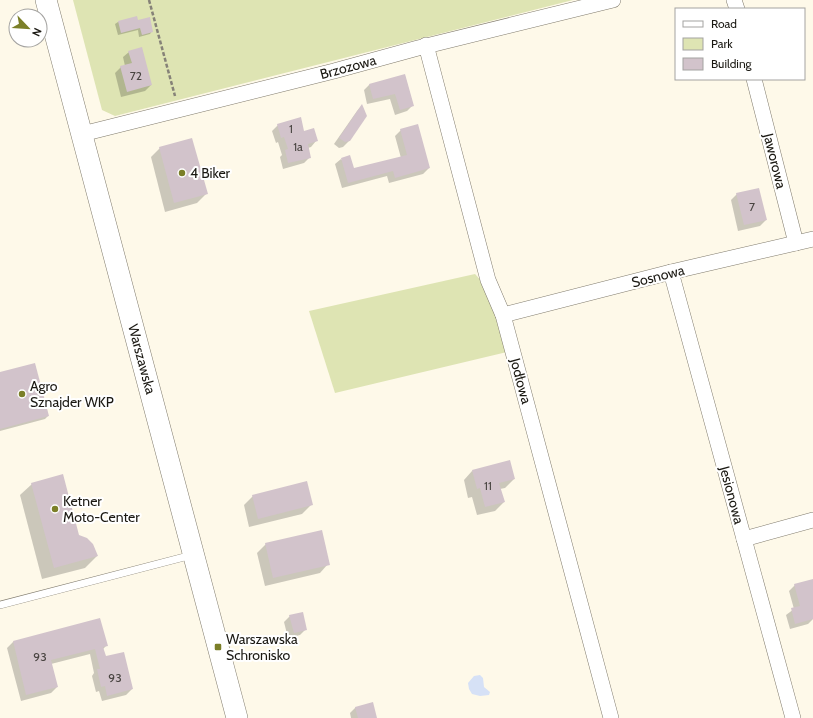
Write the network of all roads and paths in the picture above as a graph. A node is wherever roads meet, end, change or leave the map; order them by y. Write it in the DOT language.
graph roads {
  1 [pos="46,0"];
  2 [pos="149,0"];
  3 [pos="613,0"];
  4 [pos="426,46"];
  5 [pos="754,80"];
  6 [pos="183,95"];
  7 [pos="82,134"];
  8 [pos="813,239"];
  9 [pos="796,243"];
  10 [pos="671,272"];
  11 [pos="503,316"];
  12 [pos="813,520"];
  13 [pos="744,539"];
  14 [pos="194,555"];
  15 [pos="0,605"];
  16 [pos="237,718"];
  17 [pos="611,718"];
  18 [pos="793,718"];
  1 -- 7 [label="main road, Warszawska"];
  2 -- 6 [label="path"];
  3 -- 4 [label="street, Brzozowa"];
  4 -- 7 [label="street, Brzozowa"];
  4 -- 11 [label="street, Jodłowa"];
  5 -- 9 [label="street, Jaworowa"];
  7 -- 14 [label="main road, Warszawska"];
  8 -- 9 [label="street, Sosnowa"];
  9 -- 10 [label="street, Sosnowa"];
  10 -- 11 [label="street, Sosnowa"];
  10 -- 13 [label="street, Jesionowa"];
  11 -- 17 [label="street, Jodłowa"];
  12 -- 13 [label="street"];
  13 -- 18 [label="street, Jesionowa"];
  14 -- 15 [label="lane"];
  14 -- 16 [label="main road, Warszawska"];
}
